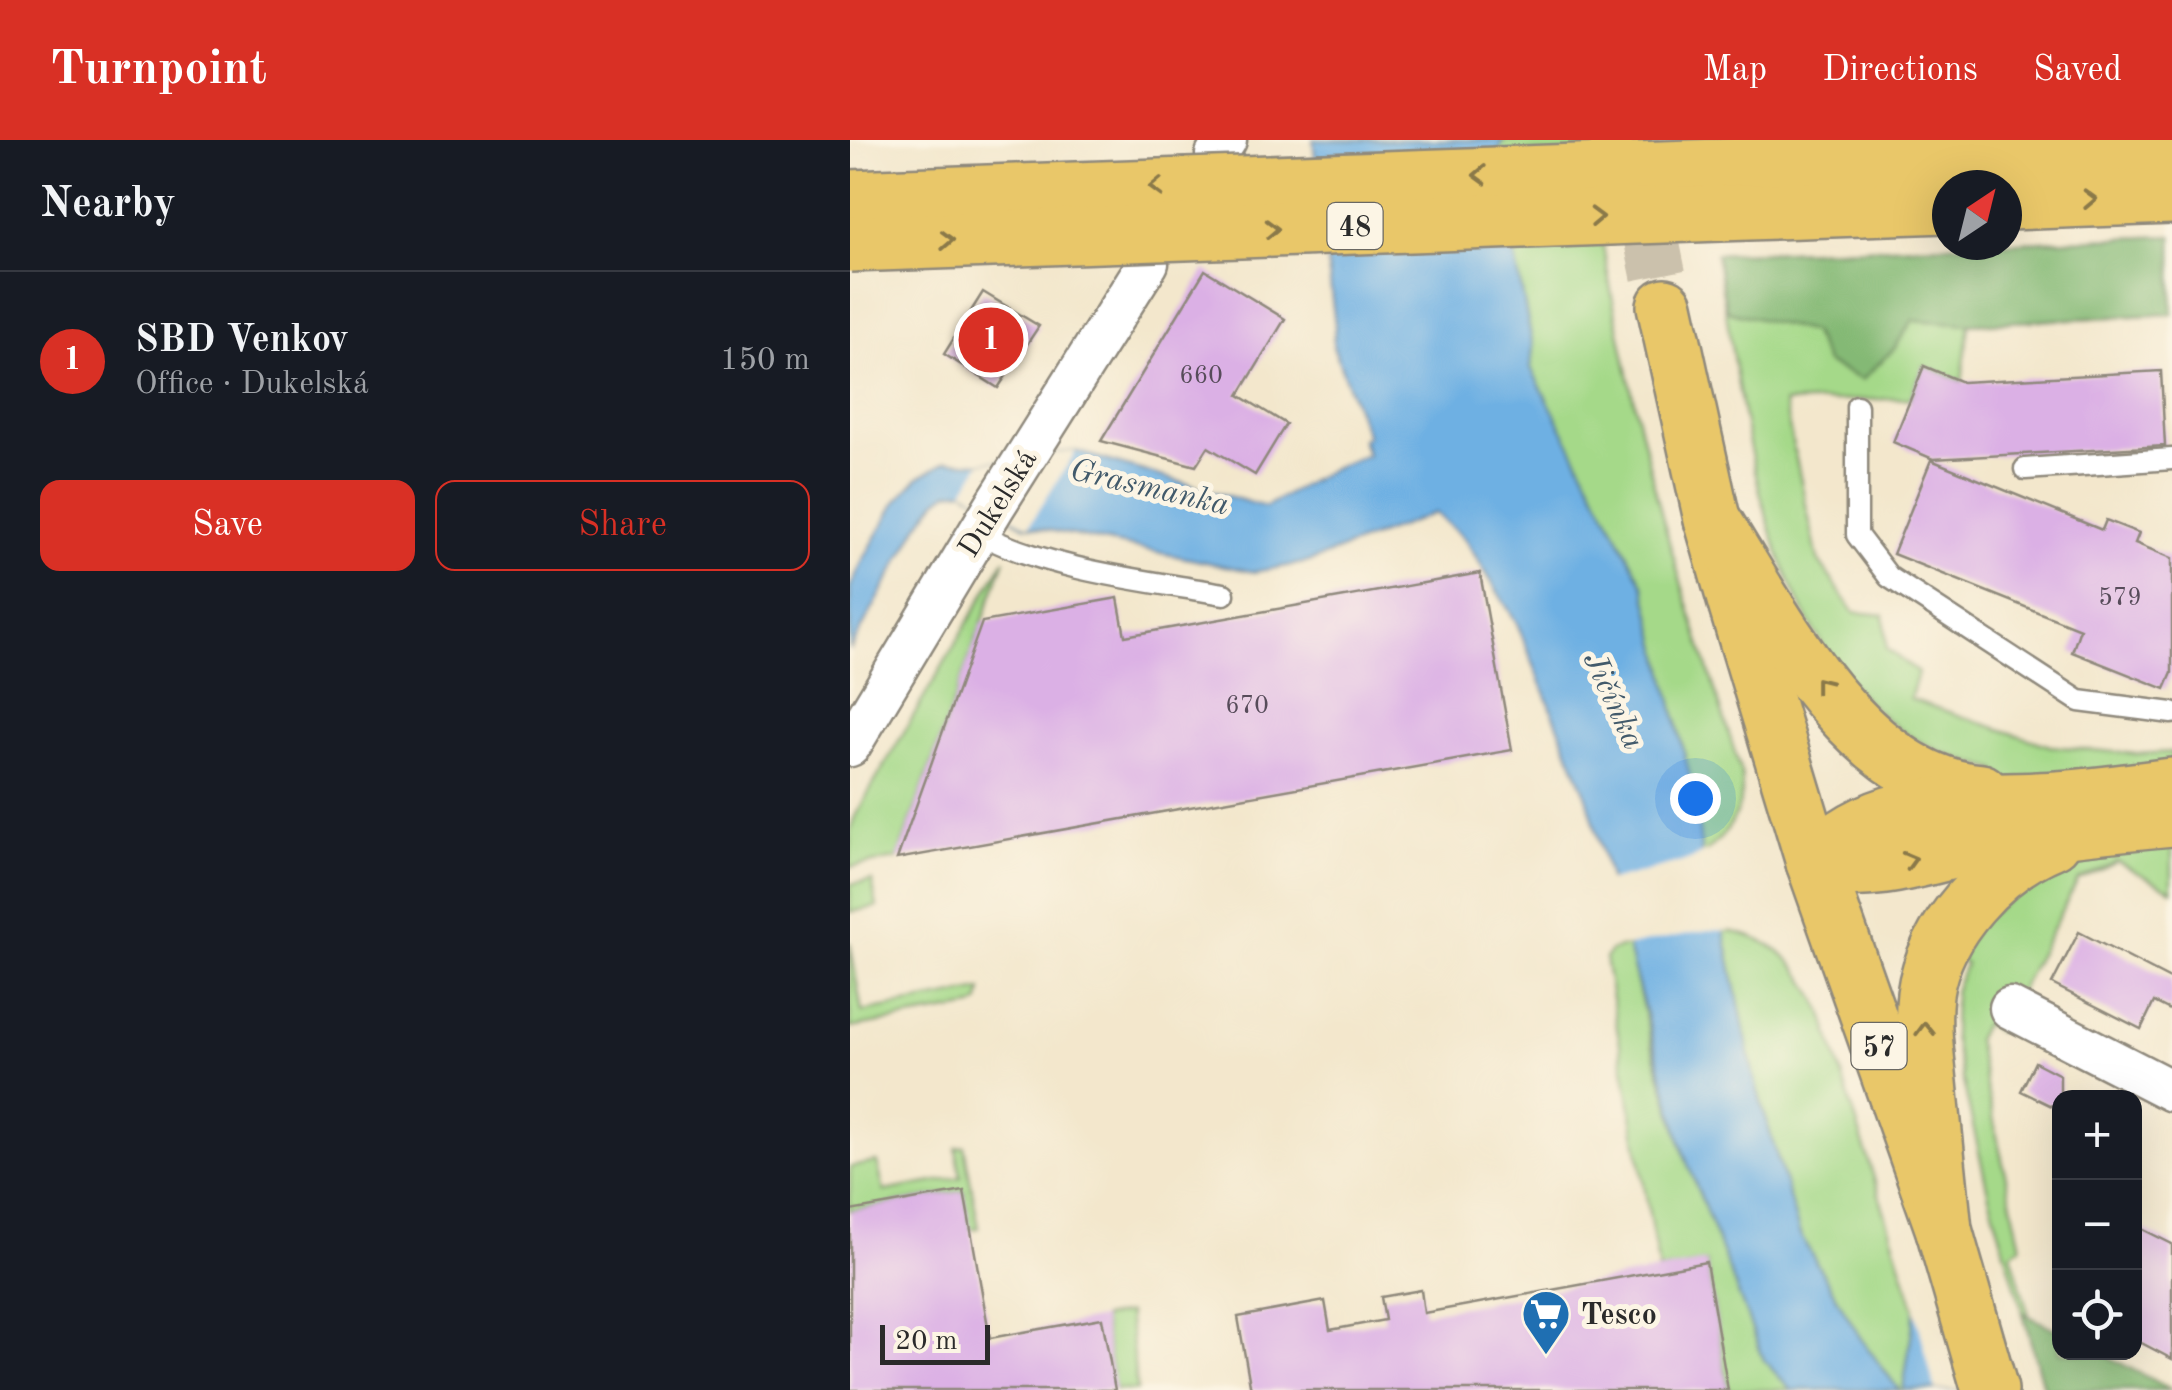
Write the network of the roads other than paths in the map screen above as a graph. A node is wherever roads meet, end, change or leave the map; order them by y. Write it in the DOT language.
graph roads {
  1 [pos="2172,154"];
  2 [pos="1859,185"];
  3 [pos="2172,196"];
  4 [pos="850,198"];
  5 [pos="1932,201"];
  6 [pos="2022,201"];
  7 [pos="850,244"];
  8 [pos="1148,263"];
  9 [pos="1664,306"];
  10 [pos="1857,406"];
  11 [pos="2172,459"];
  12 [pos="2025,469"];
  13 [pos="1712,519"];
  14 [pos="986,520"];
  15 [pos="1224,594"];
  16 [pos="2172,713"];
  17 [pos="850,746"];
  18 [pos="2172,786"];
  19 [pos="2081,812"];
  20 [pos="2172,818"];
  21 [pos="1814,862"];
  22 [pos="2010,1008"];
  23 [pos="2172,1091"];
  24 [pos="1944,1230"];
  25 [pos="1990,1390"];
  1 -- 2 [label="main road, 48"];
  2 -- 4 [label="main road, 48, one-way, bridge"];
  2 -- 5 [label="main road, 48"];
  7 -- 2 [label="main road, 48, one-way, bridge"];
  6 -- 3 [label="main road, one-way"];
  8 -- 14 [label="street, Dukelská"];
  9 -- 13 [label="main road, 57"];
  10 -- 16 [label="lane"];
  11 -- 12 [label="lane"];
  19 -- 13 [label="main road, one-way"];
  13 -- 21 [label="main road, 57"];
  14 -- 15 [label="lane"];
  14 -- 17 [label="street, Dukelská"];
  18 -- 19 [label="main road"];
  19 -- 20 [label="main road"];
  19 -- 21 [label="main road"];
  24 -- 19 [label="main road, one-way"];
  21 -- 24 [label="main road, 57"];
  22 -- 23 [label="street"];
  24 -- 25 [label="main road, 57"];
}
